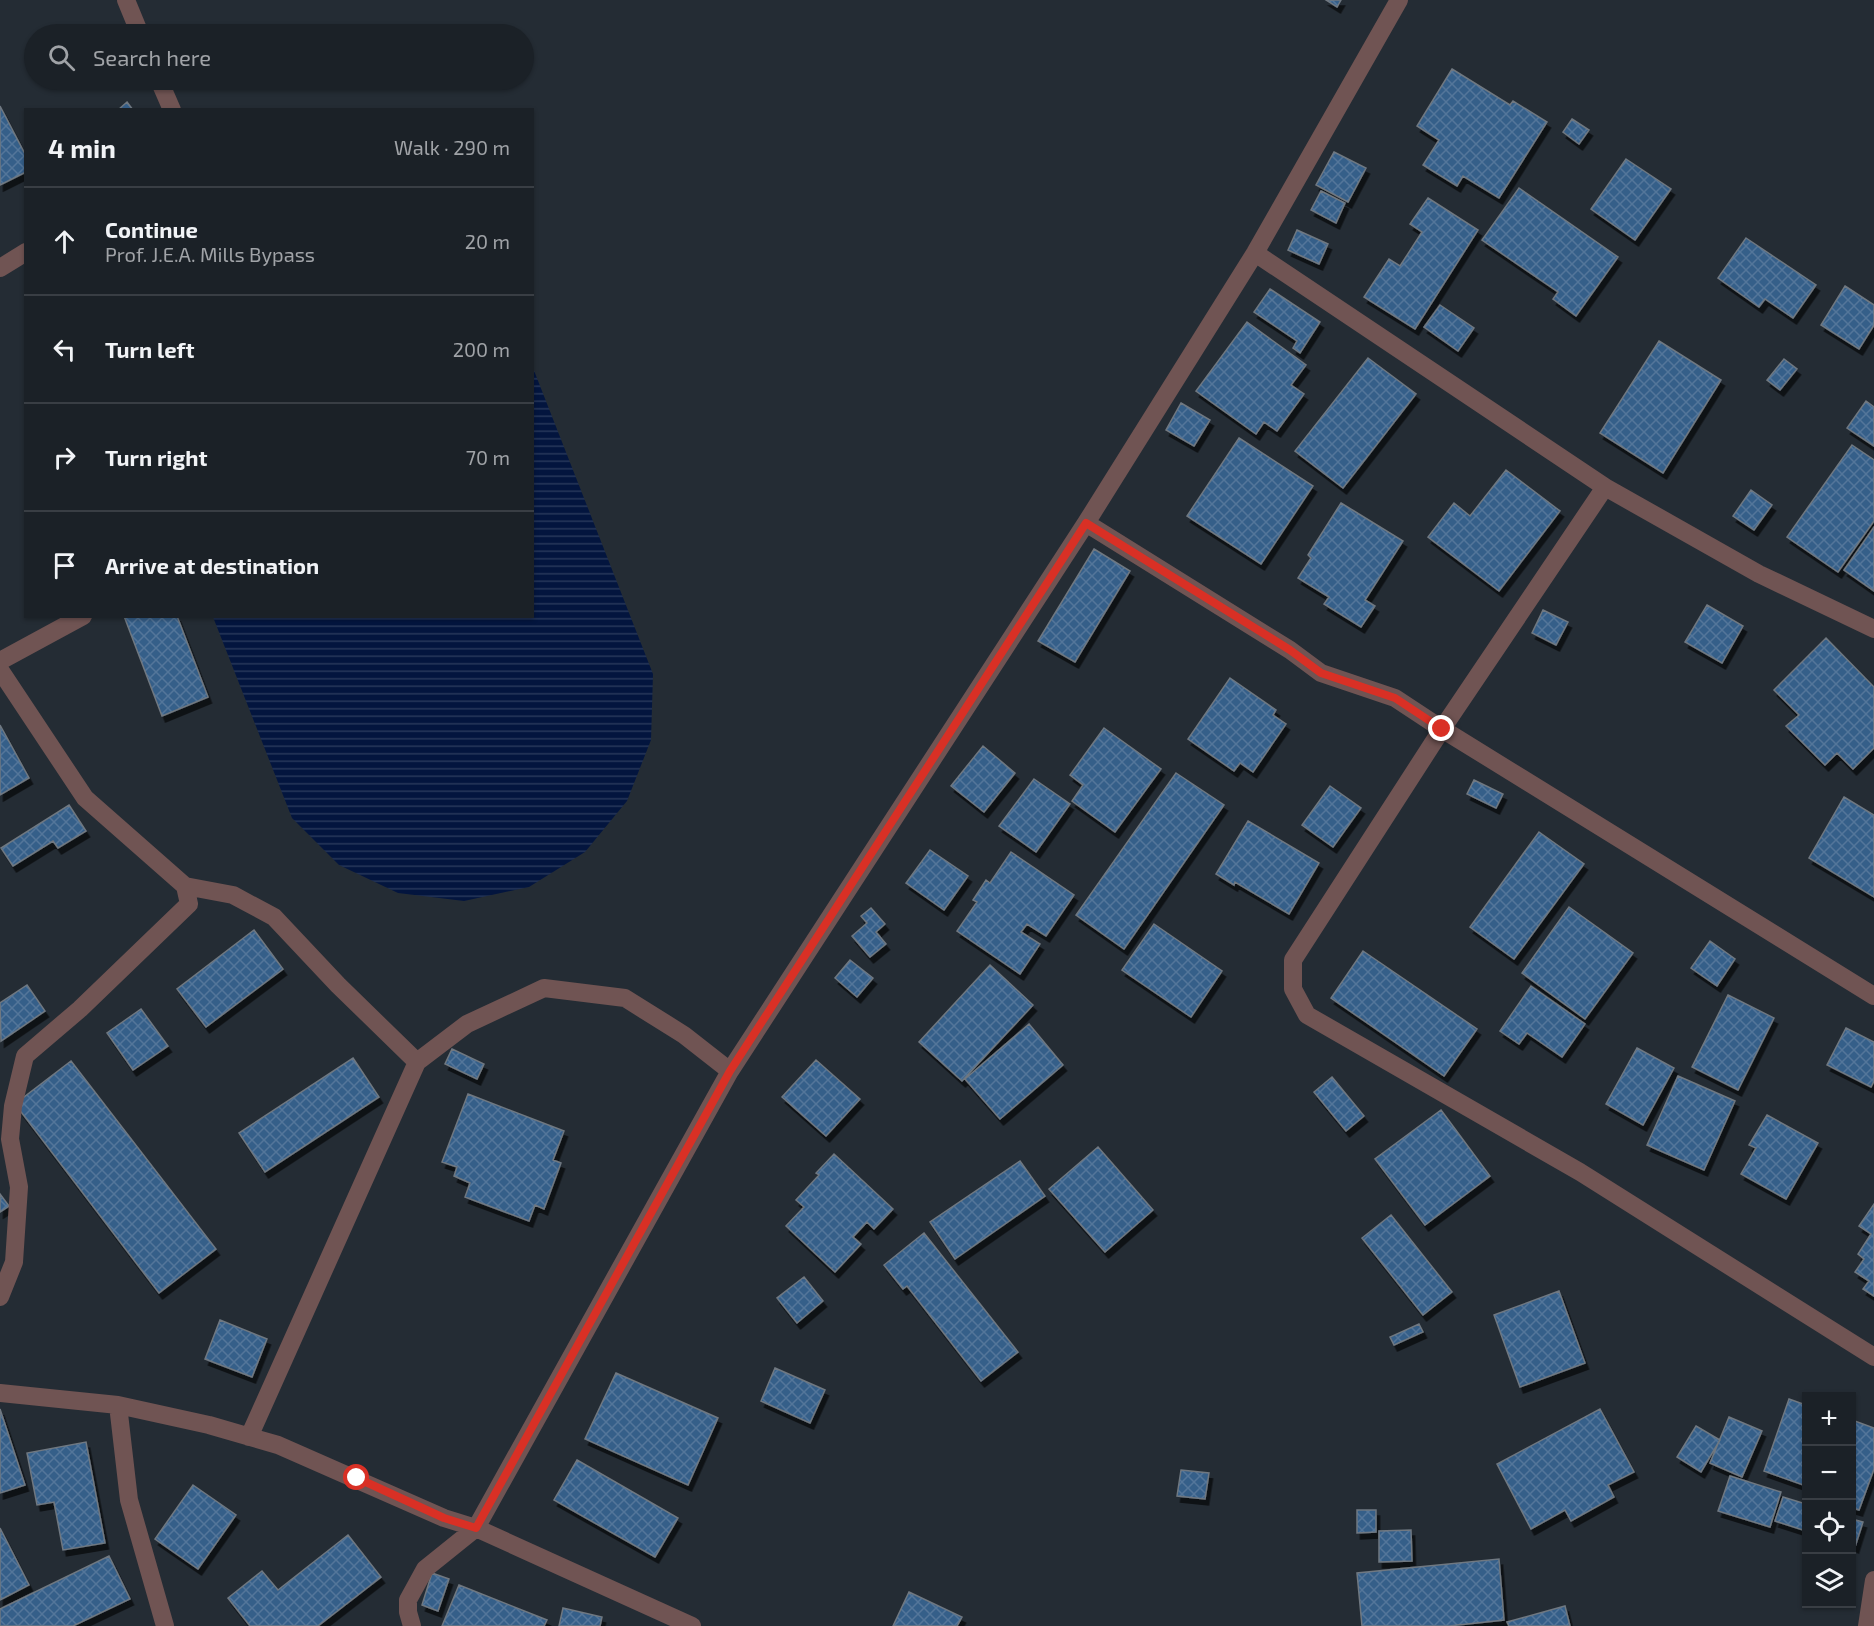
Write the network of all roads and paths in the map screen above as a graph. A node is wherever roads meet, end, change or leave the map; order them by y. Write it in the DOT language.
graph roads {
  1 [pos="126,0"];
  2 [pos="1399,0"];
  3 [pos="136,24"];
  4 [pos="163,90"];
  5 [pos="171,108"];
  6 [pos="24,253"];
  7 [pos="1255,253"];
  8 [pos="0,268"];
  9 [pos="1605,487"];
  10 [pos="1086,523"];
  11 [pos="79,618"];
  12 [pos="1874,629"];
  13 [pos="0,661"];
  14 [pos="0,670"];
  15 [pos="1442,729"];
  16 [pos="184,886"];
  17 [pos="1874,996"];
  18 [pos="417,1062"];
  19 [pos="730,1071"];
  20 [pos="5,1133"];
  21 [pos="0,1297"];
  22 [pos="1874,1357"];
  23 [pos="0,1393"];
  24 [pos="118,1405"];
  25 [pos="249,1437"];
  26 [pos="476,1528"];
  27 [pos="1874,1580"];
  28 [pos="165,1626"];
  29 [pos="412,1626"];
  30 [pos="693,1626"];
  31 [pos="1867,1626"];
  1 -- 3 [label="street"];
  2 -- 7 [label="street"];
  4 -- 5 [label="street"];
  6 -- 8 [label="street"];
  7 -- 9 [label="street"];
  7 -- 10 [label="street"];
  9 -- 12 [label="street"];
  9 -- 15 [label="street"];
  10 -- 15 [label="street"];
  10 -- 19 [label="street"];
  11 -- 13 [label="street"];
  14 -- 16 [label="street"];
  15 -- 17 [label="street"];
  15 -- 22 [label="street"];
  16 -- 18 [label="street"];
  16 -- 20 [label="street"];
  18 -- 19 [label="street"];
  18 -- 25 [label="street"];
  19 -- 26 [label="street"];
  20 -- 21 [label="street"];
  23 -- 24 [label="street"];
  24 -- 25 [label="street"];
  24 -- 28 [label="street"];
  25 -- 26 [label="street"];
  26 -- 29 [label="street"];
  26 -- 30 [label="street"];
  27 -- 31 [label="street"];
}
